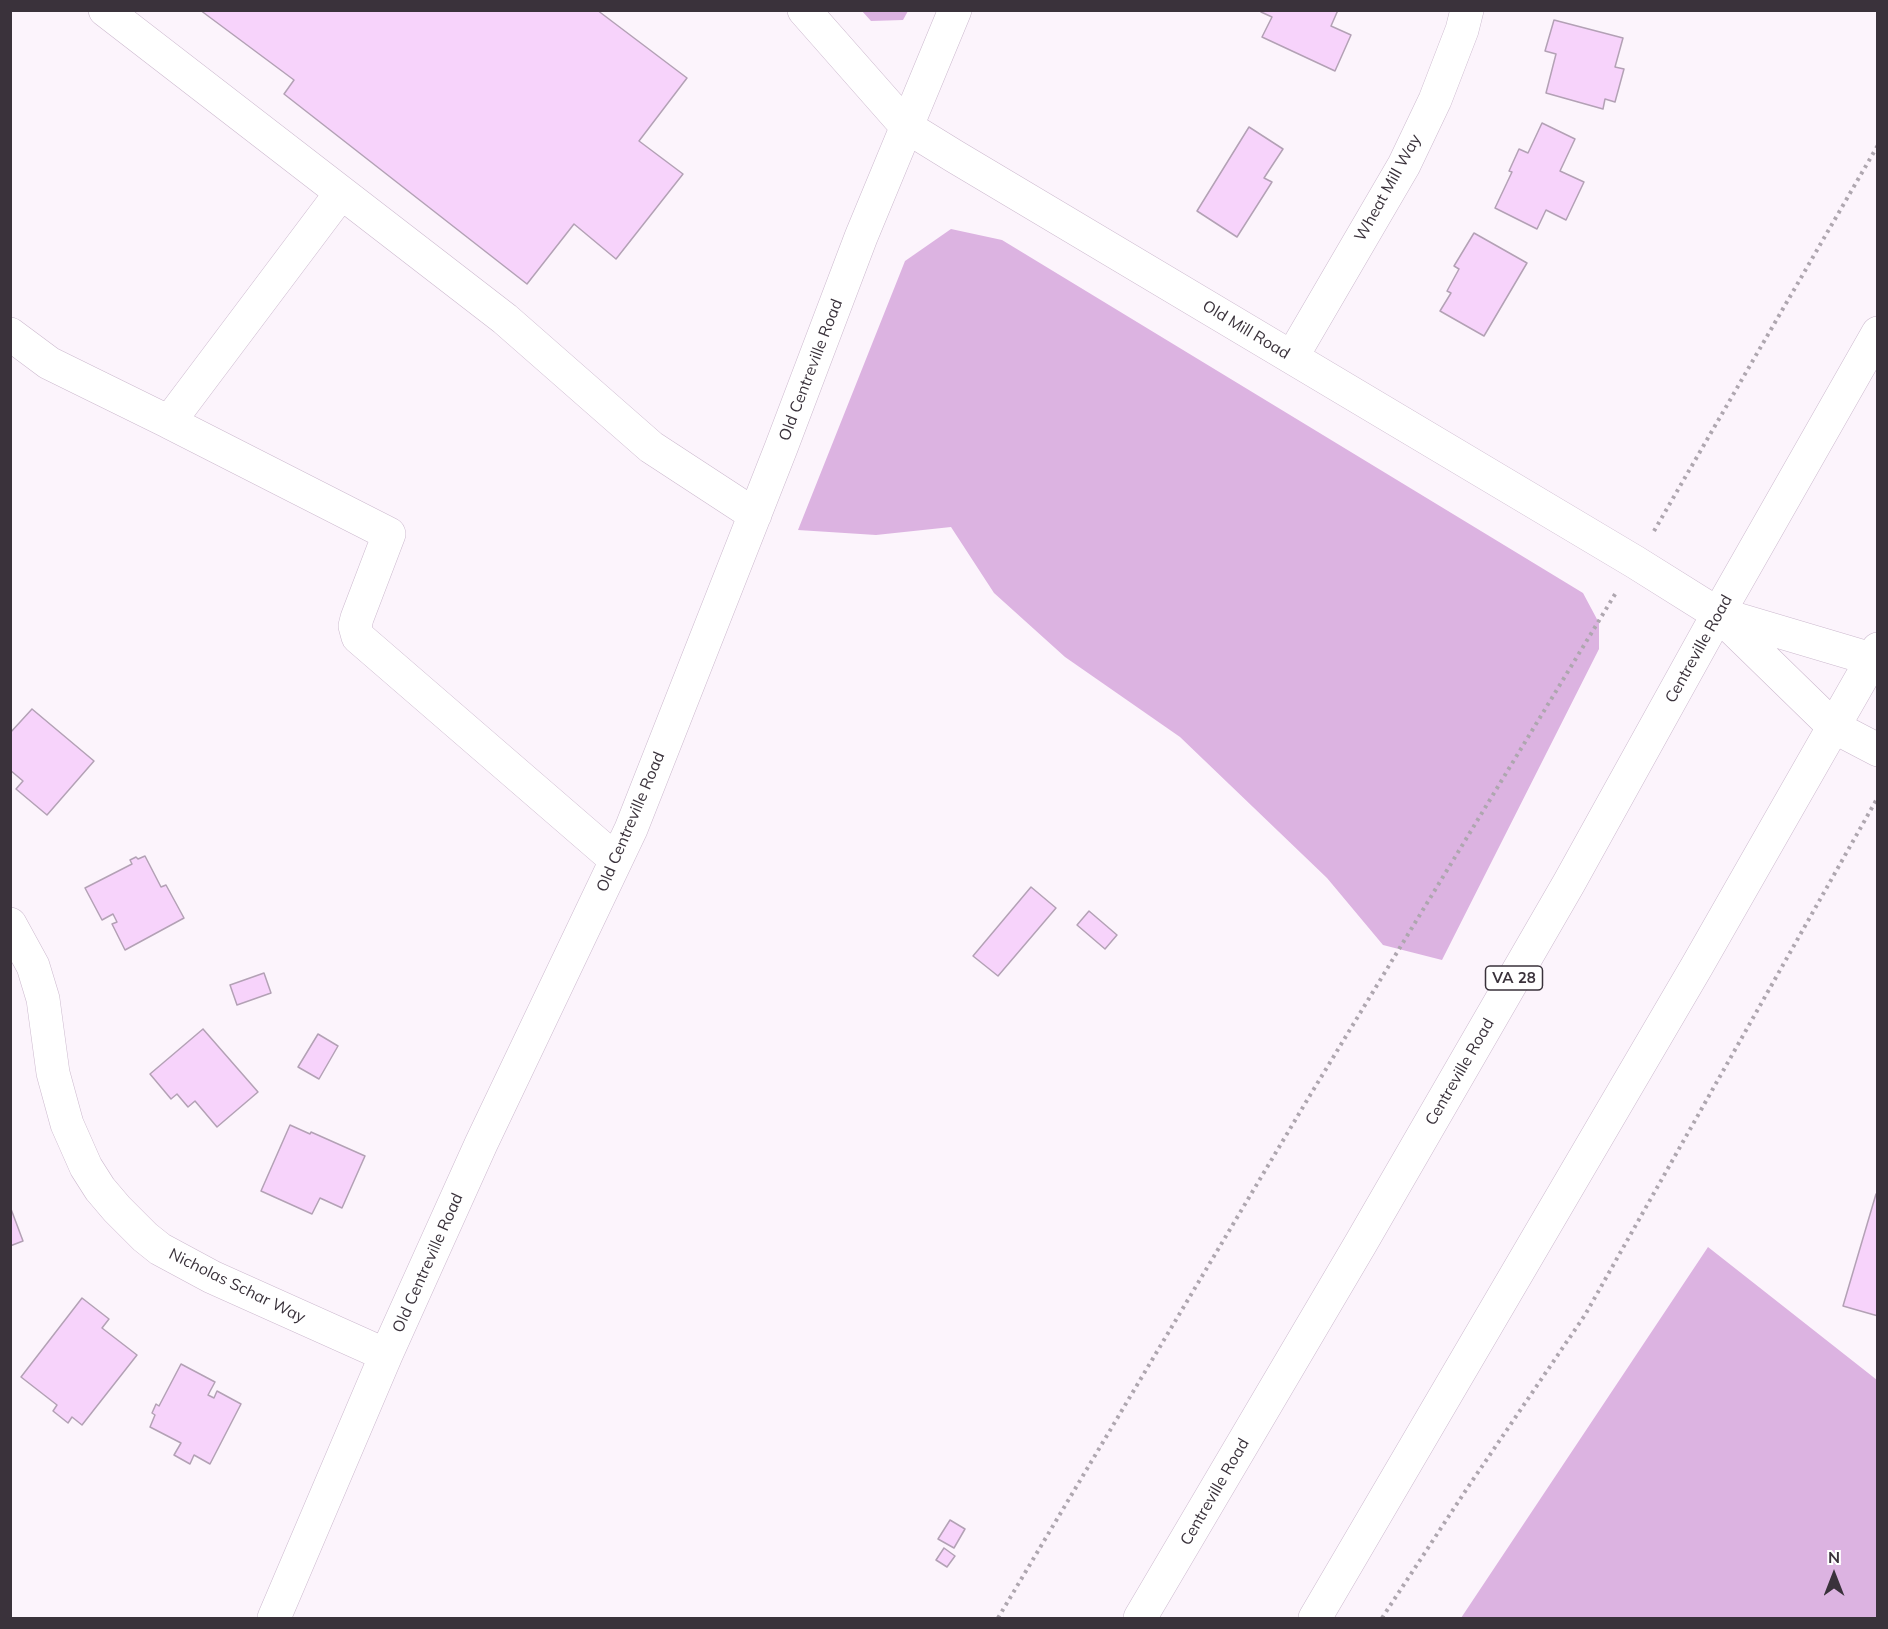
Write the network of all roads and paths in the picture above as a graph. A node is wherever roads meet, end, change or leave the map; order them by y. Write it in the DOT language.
graph roads {
  1 [pos="105,10"];
  2 [pos="804,10"];
  3 [pos="955,10"];
  4 [pos="1467,10"];
  5 [pos="907,126"];
  6 [pos="1878,146"];
  7 [pos="341,193"];
  8 [pos="1878,333"];
  9 [pos="10,334"];
  10 [pos="1292,357"];
  11 [pos="169,422"];
  12 [pos="755,514"];
  13 [pos="1635,562"];
  14 [pos="1718,614"];
  15 [pos="1876,656"];
  16 [pos="1834,727"];
  17 [pos="1878,750"];
  18 [pos="1878,797"];
  19 [pos="616,860"];
  20 [pos="10,924"];
  21 [pos="386,1355"];
  22 [pos="274,1618"];
  23 [pos="998,1618"];
  24 [pos="1140,1618"];
  25 [pos="1316,1618"];
  26 [pos="1382,1618"];
  1 -- 7 [label="main road"];
  2 -- 5 [label="main road, Old Mill Road"];
  3 -- 5 [label="main road, Old Centreville Road"];
  4 -- 10 [label="main road, Wheat Mill Way"];
  5 -- 10 [label="main road, Old Mill Road"];
  5 -- 12 [label="main road, Old Centreville Road"];
  6 -- 13 [label="path"];
  7 -- 11 [label="main road"];
  7 -- 12 [label="main road"];
  8 -- 14 [label="main road, Centreville Road / VA 28"];
  9 -- 11 [label="main road"];
  10 -- 13 [label="main road, Old Mill Road"];
  11 -- 19 [label="main road"];
  12 -- 19 [label="main road, Old Centreville Road"];
  13 -- 14 [label="main road, Old Mill Road"];
  13 -- 23 [label="path"];
  14 -- 15 [label="main road"];
  14 -- 16 [label="main road"];
  14 -- 24 [label="main road, Centreville Road / VA 28"];
  15 -- 16 [label="main road"];
  16 -- 17 [label="main road"];
  16 -- 25 [label="main road"];
  18 -- 26 [label="path"];
  19 -- 21 [label="main road, Old Centreville Road"];
  20 -- 21 [label="main road, Nicholas Schar Way"];
  21 -- 22 [label="main road, Old Centreville Road"];
}
